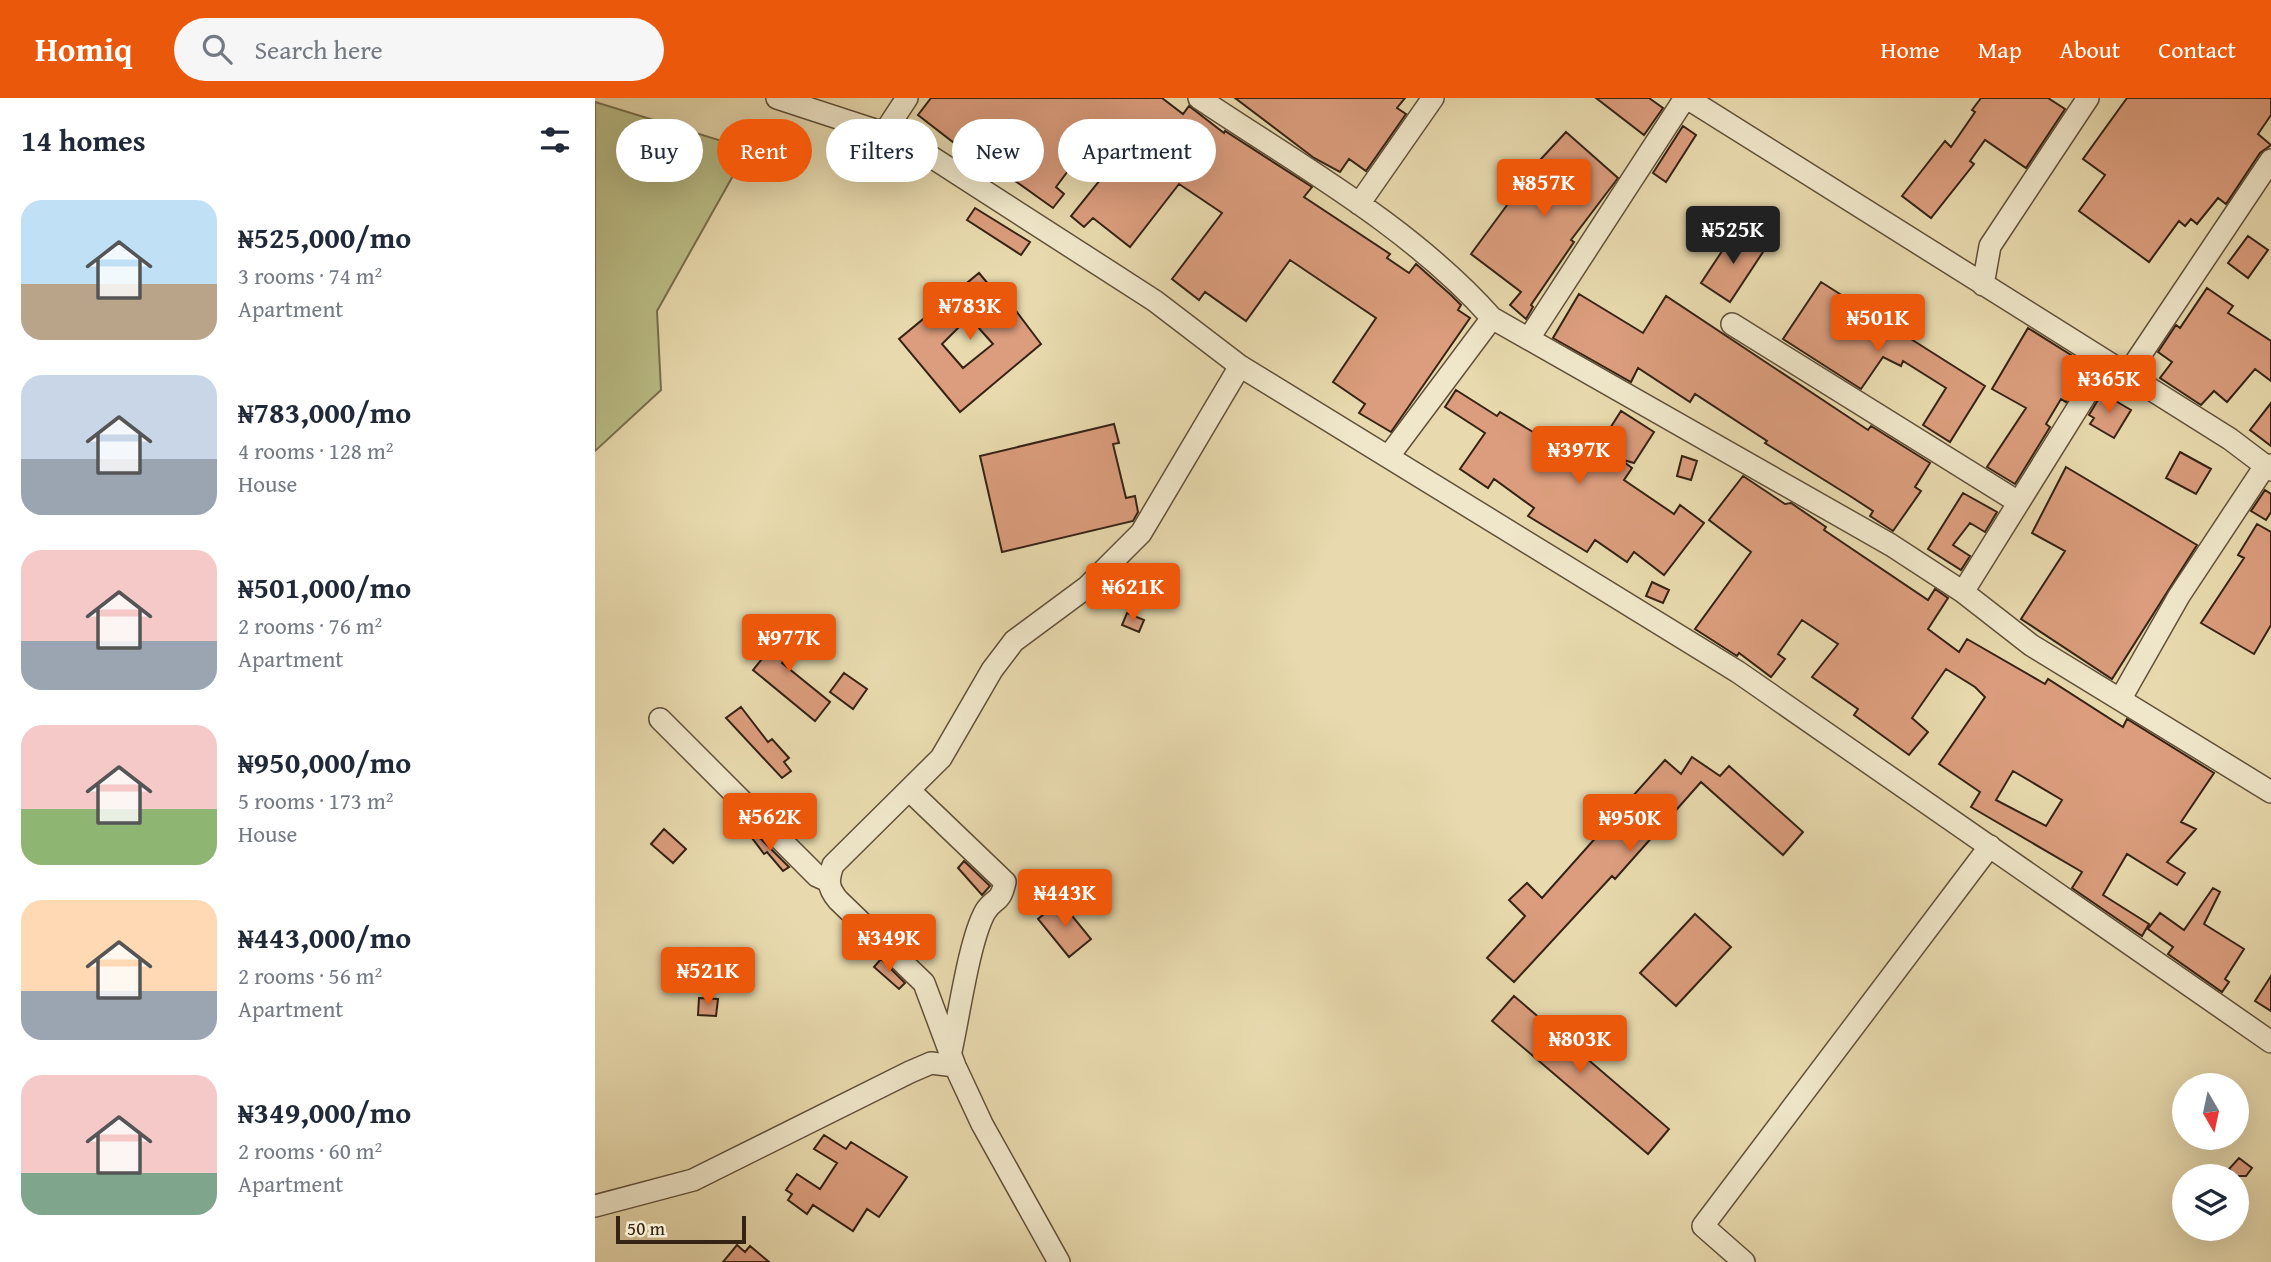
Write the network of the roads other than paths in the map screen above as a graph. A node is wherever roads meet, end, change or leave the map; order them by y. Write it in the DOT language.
graph roads {
  1 [pos="777,98"];
  2 [pos="907,98"];
  3 [pos="1199,98"];
  4 [pos="1433,98"];
  5 [pos="1686,98"];
  6 [pos="2077,102"];
  7 [pos="839,119"];
  8 [pos="894,119"];
  9 [pos="2271,160"];
  10 [pos="938,161"];
  11 [pos="1359,204"];
  12 [pos="1983,285"];
  13 [pos="1492,318"];
  14 [pos="1731,324"];
  15 [pos="1529,338"];
  16 [pos="2105,364"];
  17 [pos="1240,366"];
  18 [pos="2127,375"];
  19 [pos="1388,457"];
  20 [pos="2269,467"];
  21 [pos="2018,502"];
  22 [pos="1963,592"];
  23 [pos="2121,698"];
  24 [pos="660,719"];
  25 [pos="909,790"];
  26 [pos="2271,791"];
  27 [pos="1990,845"];
  28 [pos="828,881"];
  29 [pos="2271,1042"];
  30 [pos="953,1059"];
  31 [pos="595,1206"];
  32 [pos="1059,1262"];
  33 [pos="1744,1262"];
  1 -- 7 [label="street"];
  2 -- 8 [label="street"];
  3 -- 11 [label="street"];
  4 -- 11 [label="street"];
  5 -- 12 [label="street"];
  5 -- 15 [label="street"];
  6 -- 12 [label="street"];
  9 -- 18 [label="street"];
  10 -- 17 [label="street"];
  11 -- 13 [label="street"];
  12 -- 16 [label="street"];
  13 -- 15 [label="street"];
  13 -- 19 [label="street"];
  14 -- 21 [label="street"];
  15 -- 22 [label="street"];
  16 -- 18 [label="street"];
  16 -- 21 [label="street"];
  17 -- 19 [label="street"];
  17 -- 25 [label="street"];
  18 -- 20 [label="street"];
  19 -- 27 [label="street"];
  20 -- 23 [label="street"];
  21 -- 22 [label="street"];
  22 -- 23 [label="street"];
  23 -- 26 [label="street"];
  24 -- 28 [label="street"];
  25 -- 28 [label="street"];
  25 -- 30 [label="street"];
  27 -- 29 [label="street"];
  27 -- 33 [label="street"];
  28 -- 30 [label="street"];
  30 -- 31 [label="street"];
  30 -- 32 [label="street"];
}
